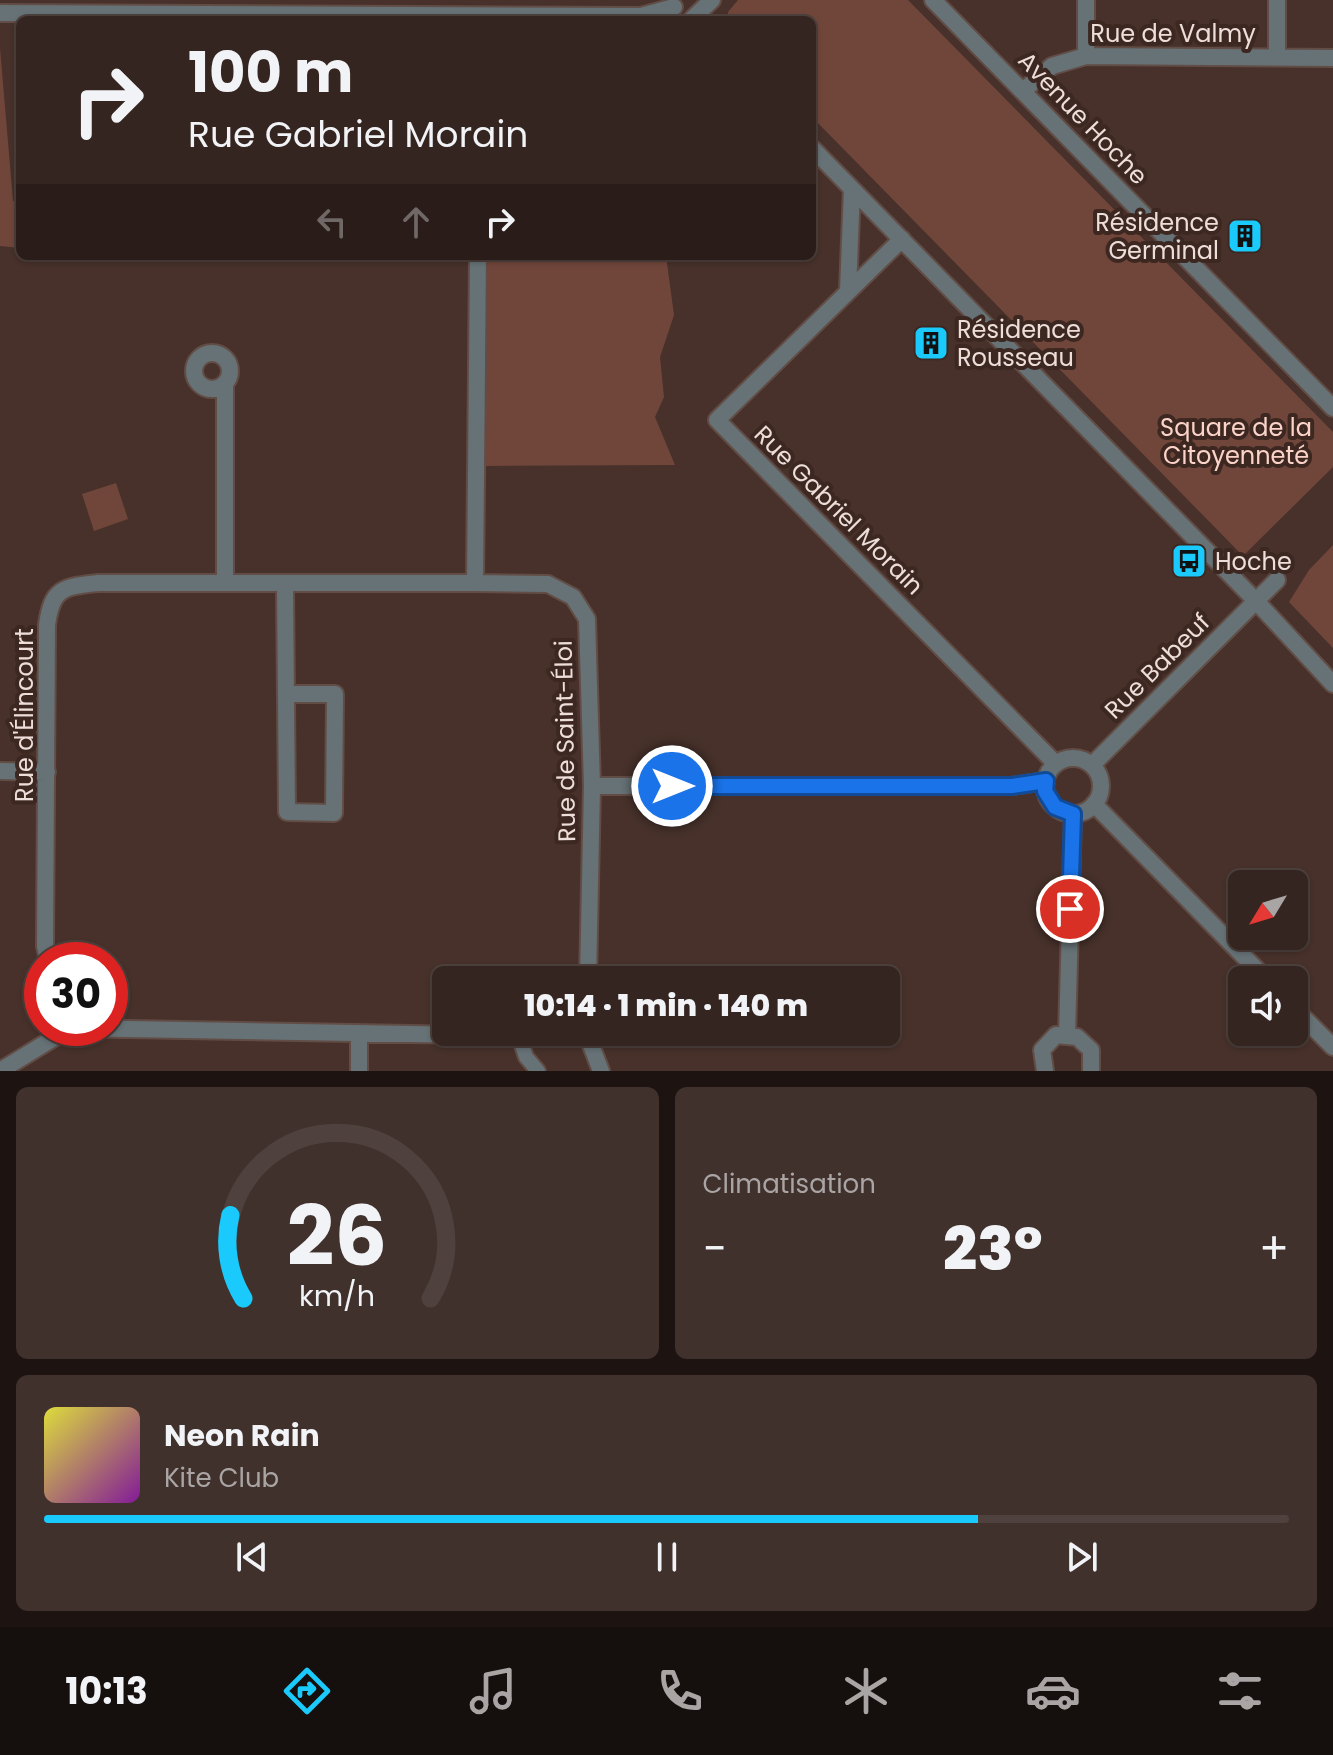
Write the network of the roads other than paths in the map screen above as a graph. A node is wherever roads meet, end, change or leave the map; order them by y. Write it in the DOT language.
graph roads {
  1 [pos="712,0"];
  2 [pos="933,0"];
  3 [pos="1086,0"];
  4 [pos="1277,0"];
  5 [pos="675,4"];
  6 [pos="265,7"];
  7 [pos="0,13"];
  8 [pos="448,16"];
  9 [pos="641,16"];
  10 [pos="694,16"];
  11 [pos="1086,56"];
  12 [pos="1277,57"];
  13 [pos="1333,58"];
  14 [pos="1023,91"];
  15 [pos="816,152"];
  16 [pos="852,189"];
  17 [pos="902,239"];
  18 [pos="478,260"];
  19 [pos="848,291"];
  20 [pos="225,383"];
  21 [pos="1333,408"];
  22 [pos="1277,580"];
  23 [pos="225,583"];
  24 [pos="475,583"];
  25 [pos="285,585"];
  26 [pos="1256,601"];
  27 [pos="1333,684"];
  28 [pos="286,694"];
  29 [pos="1056,764"];
  30 [pos="1092,765"];
  31 [pos="0,771"];
  32 [pos="47,772"];
  33 [pos="1046,781"];
  34 [pos="592,786"];
  35 [pos="1094,804"];
  36 [pos="1073,814"];
  37 [pos="45,942"];
  38 [pos="588,966"];
  39 [pos="1253,966"];
  40 [pos="1308,1022"];
  41 [pos="128,1029"];
  42 [pos="359,1033"];
  43 [pos="432,1034"];
  44 [pos="1067,1036"];
  45 [pos="41,1046"];
  46 [pos="522,1046"];
  47 [pos="591,1046"];
  48 [pos="1333,1047"];
  49 [pos="0,1071"];
  50 [pos="359,1071"];
  51 [pos="538,1071"];
  52 [pos="601,1071"];
  53 [pos="1045,1071"];
  54 [pos="1091,1071"];
  1 -- 10 [label="street"];
  2 -- 14 [label="street, Avenue Hoche"];
  3 -- 11 [label="street"];
  4 -- 12 [label="street"];
  5 -- 9 [label="street"];
  6 -- 7 [label="street"];
  6 -- 8 [label="street"];
  11 -- 12 [label="street, Rue de Valmy"];
  11 -- 14 [label="street, Rue de Valmy"];
  12 -- 13 [label="street, Rue de Valmy"];
  14 -- 21 [label="street, Avenue Hoche"];
  15 -- 16 [label="street"];
  16 -- 17 [label="street"];
  16 -- 19 [label="street"];
  17 -- 19 [label="street, Rue Gabriel Morain"];
  17 -- 26 [label="street"];
  18 -- 24 [label="street"];
  19 -- 29 [label="street, Rue Gabriel Morain"];
  20 -- 23 [label="street"];
  22 -- 26 [label="street, Rue Babeuf"];
  23 -- 25 [label="street, Rue d'Élincourt"];
  23 -- 32 [label="street, Rue d'Élincourt"];
  24 -- 25 [label="street, Rue d'Élincourt"];
  24 -- 34 [label="street, Rue de Saint-Éloi"];
  25 -- 28 [label="street"];
  26 -- 27 [label="street"];
  26 -- 30 [label="street, Rue Babeuf"];
  28 -- 28 [label="street"];
  29 -- 30 [label="street"];
  29 -- 33 [label="street"];
  30 -- 35 [label="street"];
  31 -- 32 [label="street"];
  32 -- 37 [label="street, Rue d'Élincourt"];
  33 -- 34 [label="street"];
  33 -- 36 [label="street"];
  34 -- 38 [label="street, Rue de Saint-Éloi"];
  35 -- 36 [label="street"];
  35 -- 39 [label="street"];
  36 -- 44 [label="street"];
  40 -- 48 [label="street"];
  41 -- 42 [label="street"];
  42 -- 43 [label="street"];
  42 -- 50 [label="street"];
  44 -- 53 [label="street"];
  44 -- 54 [label="street"];
  45 -- 49 [label="street"];
  46 -- 51 [label="lane"];
  47 -- 52 [label="street"];
}
